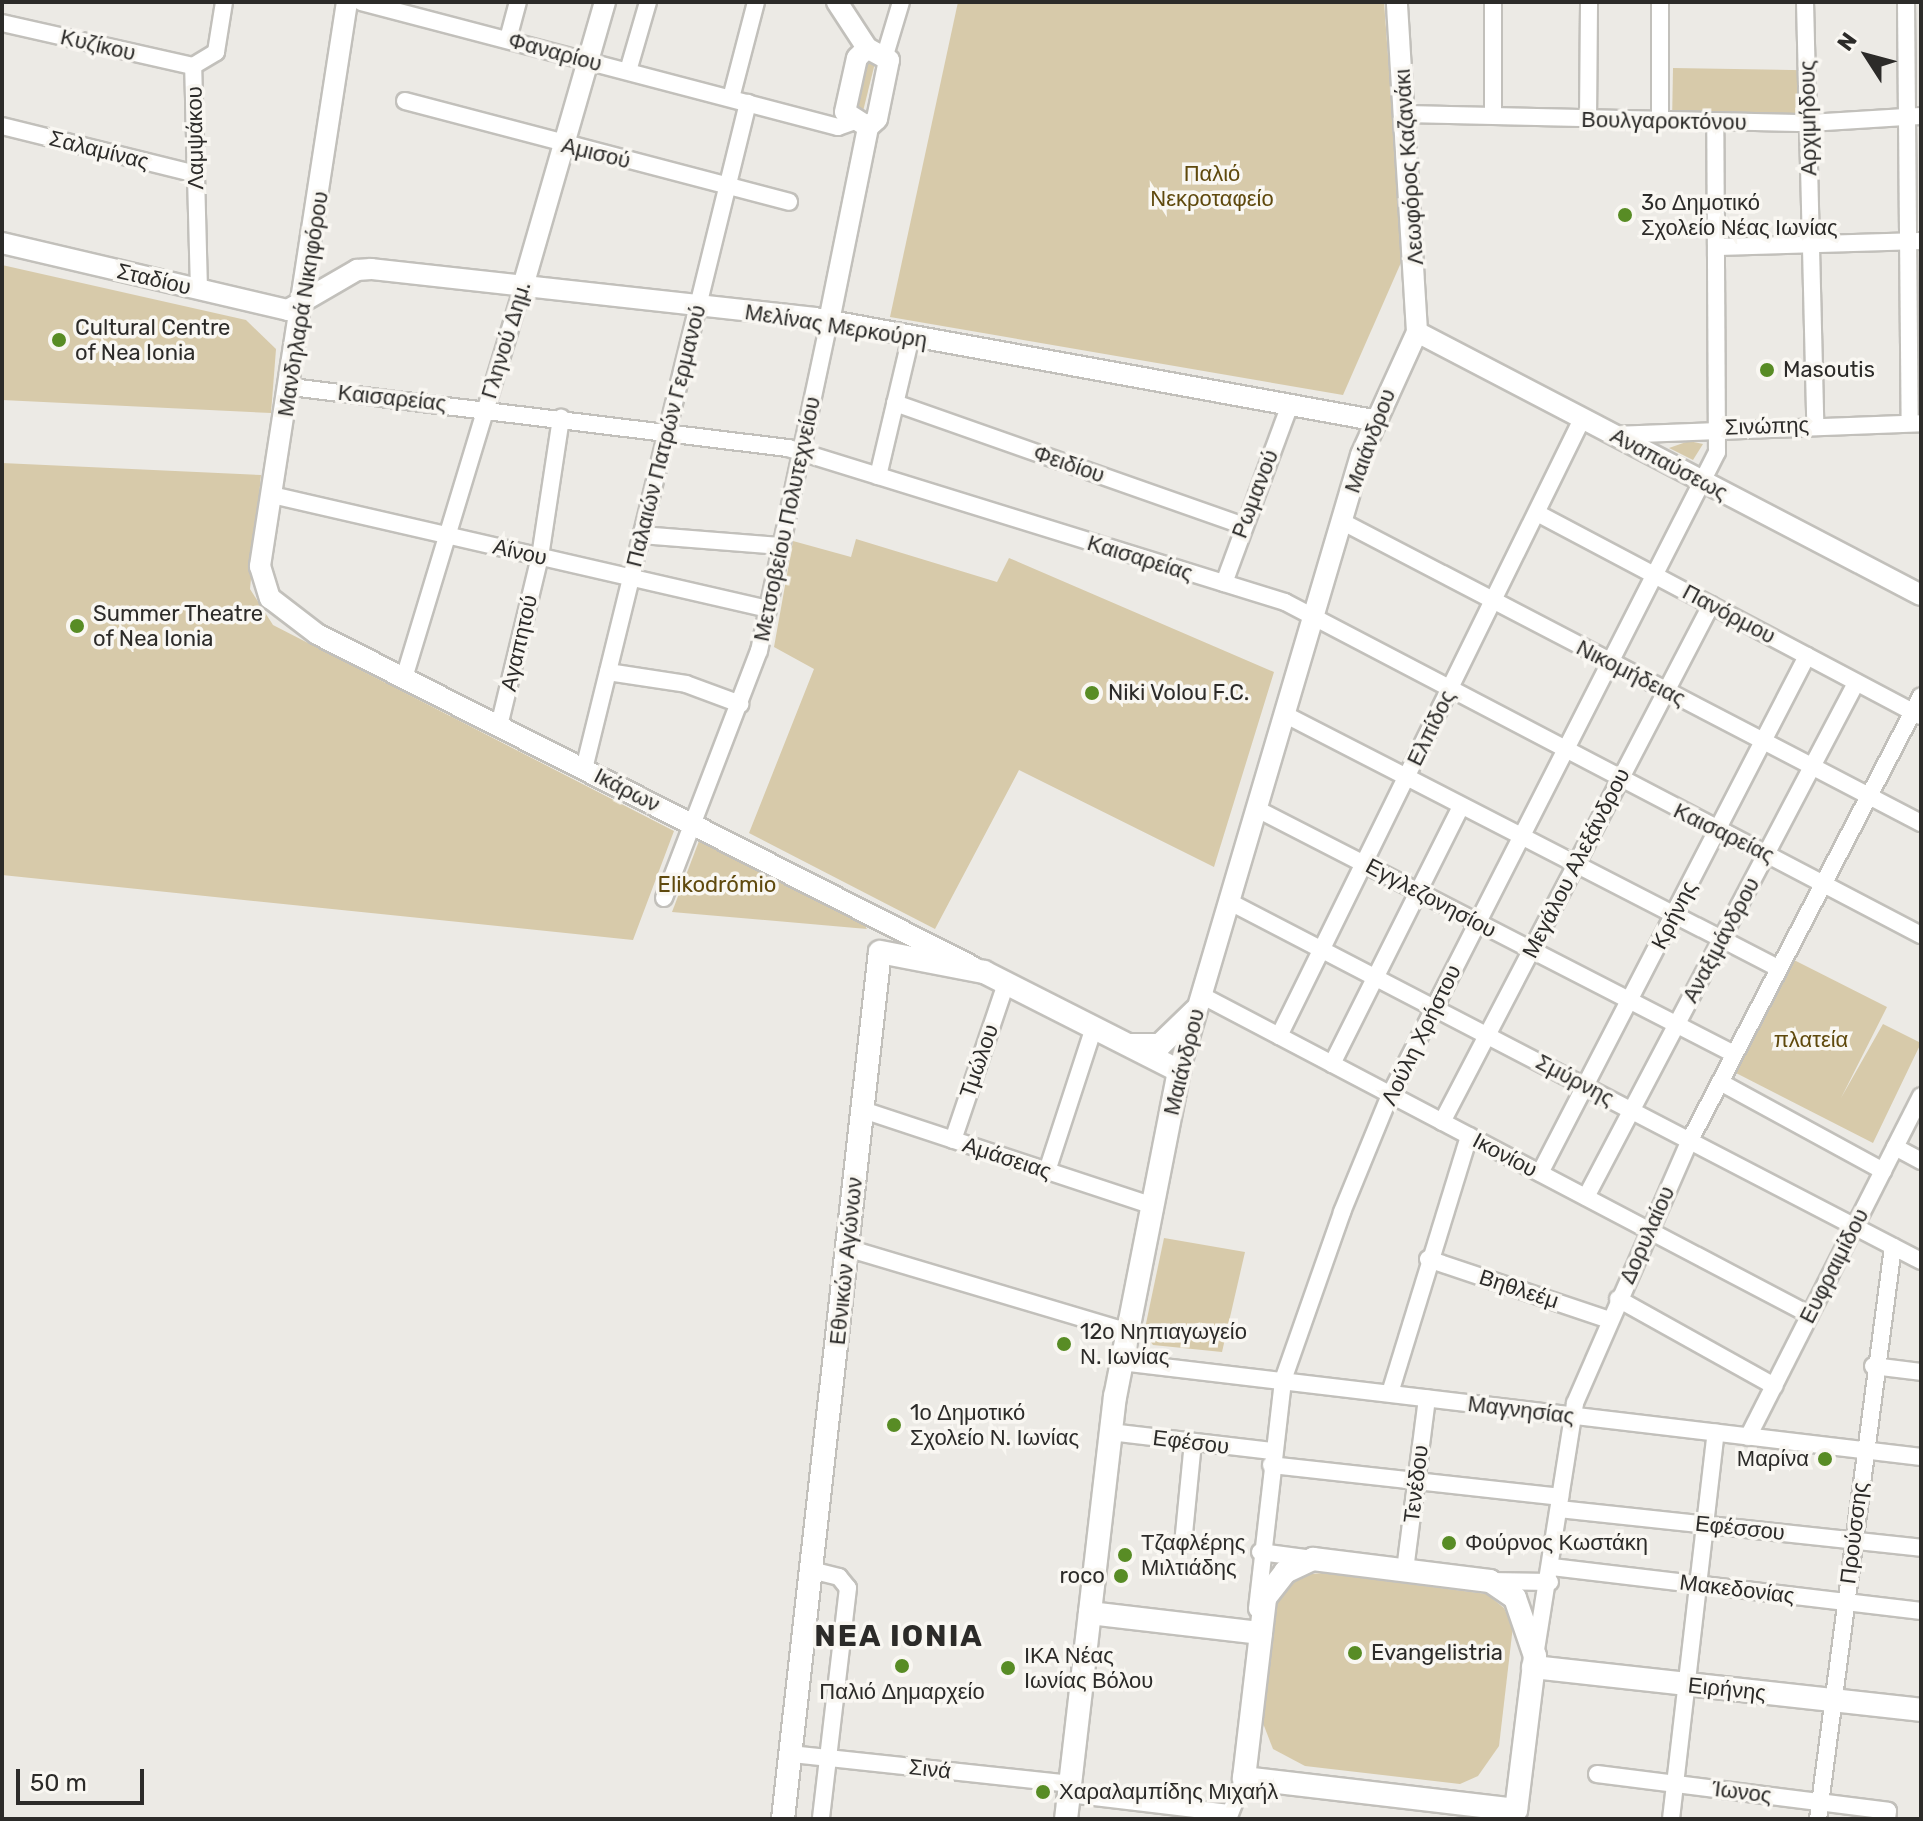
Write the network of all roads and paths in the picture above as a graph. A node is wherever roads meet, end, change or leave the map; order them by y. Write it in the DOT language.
graph roads {
  1 [pos="224,2"];
  2 [pos="347,2"];
  3 [pos="361,2"];
  4 [pos="518,2"];
  5 [pos="605,2"];
  6 [pos="648,2"];
  7 [pos="756,2"];
  8 [pos="837,2"];
  9 [pos="901,2"];
  10 [pos="1397,2"];
  11 [pos="1493,2"];
  12 [pos="1589,2"];
  13 [pos="1660,2"];
  14 [pos="1805,2"];
  15 [pos="1906,2"];
  16 [pos="423,9"];
  17 [pos="2,23"];
  18 [pos="508,39"];
  19 [pos="877,50"];
  20 [pos="589,61"];
  21 [pos="193,66"];
  22 [pos="628,71"];
  23 [pos="731,98"];
  24 [pos="405,101"];
  25 [pos="748,103"];
  26 [pos="1406,114"];
  27 [pos="1493,115"];
  28 [pos="1921,116"];
  29 [pos="1588,120"];
  30 [pos="1660,121"];
  31 [pos="1904,121"];
  32 [pos="1715,123"];
  33 [pos="1809,123"];
  34 [pos="860,124"];
  35 [pos="2,126"];
  36 [pos="563,146"];
  37 [pos="196,174"];
  38 [pos="729,185"];
  39 [pos="789,202"];
  40 [pos="1914,242"];
  41 [pos="2,243"];
  42 [pos="1811,244"];
  43 [pos="1718,247"];
  44 [pos="523,286"];
  45 [pos="199,290"];
  46 [pos="304,305"];
  47 [pos="697,306"];
  48 [pos="829,321"];
  49 [pos="1417,332"];
  50 [pos="911,336"];
  51 [pos="291,387"];
  52 [pos="895,403"];
  53 [pos="1290,405"];
  54 [pos="486,408"];
  55 [pos="561,418"];
  56 [pos="1582,419"];
  57 [pos="1373,420"];
  58 [pos="1915,423"];
  59 [pos="1815,425"];
  60 [pos="1719,427"];
  61 [pos="667,432"];
  62 [pos="1614,435"];
  63 [pos="800,451"];
  64 [pos="878,476"];
  65 [pos="1704,482"];
  66 [pos="272,495"];
  67 [pos="1537,513"];
  68 [pos="1341,521"];
  69 [pos="1242,525"];
  70 [pos="446,535"];
  71 [pos="641,535"];
  72 [pos="781,546"];
  73 [pos="540,557"];
  74 [pos="1657,576"];
  75 [pos="632,578"];
  76 [pos="1224,583"];
  77 [pos="1921,595"];
  78 [pos="1493,601"];
  79 [pos="273,603"];
  80 [pos="1711,605"];
  81 [pos="768,609"];
  82 [pos="1314,617"];
  83 [pos="1807,656"];
  84 [pos="1610,663"];
  85 [pos="608,672"];
  86 [pos="404,678"];
  87 [pos="1856,683"];
  88 [pos="1449,691"];
  89 [pos="1666,691"];
  90 [pos="1921,696"];
  91 [pos="740,704"];
  92 [pos="1284,714"];
  93 [pos="1917,715"];
  94 [pos="499,726"];
  95 [pos="1763,741"];
  96 [pos="1563,753"];
  97 [pos="1812,766"];
  98 [pos="584,769"];
  99 [pos="1406,778"];
  100 [pos="1619,781"];
  101 [pos="1869,796"];
  102 [pos="1461,806"];
  103 [pos="1257,809"];
  104 [pos="692,823"];
  105 [pos="1921,823"];
  106 [pos="1718,830"];
  107 [pos="1521,836"];
  108 [pos="1766,854"];
  109 [pos="1364,863"];
  110 [pos="1576,864"];
  111 [pos="1823,882"];
  112 [pos="1418,891"];
  113 [pos="664,898"];
  114 [pos="1228,901"];
  115 [pos="1674,915"];
  116 [pos="1477,923"];
  117 [pos="1921,935"];
  118 [pos="1721,939"];
  119 [pos="1321,948"];
  120 [pos="1531,951"];
  121 [pos="880,952"];
  122 [pos="1778,968"];
  123 [pos="984,972"];
  124 [pos="1376,977"];
  125 [pos="1006,983"];
  126 [pos="1629,1001"];
  127 [pos="1198,1003"];
  128 [pos="1434,1006"];
  129 [pos="1676,1025"];
  130 [pos="1094,1027"];
  131 [pos="1487,1034"];
  132 [pos="1279,1036"];
  133 [pos="1124,1043"];
  134 [pos="1734,1054"];
  135 [pos="1332,1064"];
  136 [pos="1179,1071"];
  137 [pos="1720,1082"];
  138 [pos="1586,1085"];
  139 [pos="1390,1095"];
  140 [pos="1921,1096"];
  141 [pos="863,1110"];
  142 [pos="1632,1110"];
  143 [pos="1442,1122"];
  144 [pos="1469,1136"];
  145 [pos="953,1140"];
  146 [pos="1690,1140"];
  147 [pos="1895,1147"];
  148 [pos="1921,1161"];
  149 [pos="1047,1171"];
  150 [pos="1883,1171"];
  151 [pos="1540,1173"];
  152 [pos="1586,1197"];
  153 [pos="1151,1205"];
  154 [pos="1855,1226"];
  155 [pos="1649,1230"];
  156 [pos="1893,1247"];
  157 [pos="847,1248"];
  158 [pos="1428,1259"];
  159 [pos="1921,1261"];
  160 [pos="1618,1299"];
  161 [pos="1810,1315"];
  162 [pos="1609,1320"];
  163 [pos="1126,1331"];
  164 [pos="1121,1362"];
  165 [pos="1873,1366"];
  166 [pos="1921,1372"];
  167 [pos="1283,1380"];
  168 [pos="1774,1386"];
  169 [pos="1390,1393"];
  170 [pos="1427,1398"];
  171 [pos="1571,1416"];
  172 [pos="1110,1432"];
  173 [pos="1716,1433"];
  174 [pos="1748,1437"];
  175 [pos="1193,1442"];
  176 [pos="1864,1451"];
  177 [pos="1921,1457"];
  178 [pos="1271,1458"];
  179 [pos="1416,1481"];
  180 [pos="1559,1503"];
  181 [pos="1705,1524"];
  182 [pos="1853,1540"];
  183 [pos="1183,1544"];
  184 [pos="1921,1548"];
  185 [pos="1260,1552"];
  186 [pos="1313,1559"];
  187 [pos="811,1570"];
  188 [pos="1405,1570"];
  189 [pos="1551,1574"];
  190 [pos="1490,1581"];
  191 [pos="1698,1584"];
  192 [pos="1846,1602"];
  193 [pos="1921,1611"];
  194 [pos="1090,1613"];
  195 [pos="1261,1630"];
  196 [pos="1534,1662"];
  197 [pos="1686,1684"];
  198 [pos="1833,1700"];
  199 [pos="1921,1710"];
  200 [pos="791,1754"];
  201 [pos="828,1758"];
  202 [pos="1597,1774"];
  203 [pos="1244,1778"];
  204 [pos="1675,1784"];
  205 [pos="1070,1789"];
  206 [pos="1819,1801"];
  207 [pos="1517,1814"];
  208 [pos="1888,1815"];
  209 [pos="1228,1816"];
  210 [pos="783,1819"];
  211 [pos="821,1819"];
  212 [pos="1066,1819"];
  213 [pos="1671,1819"];
  214 [pos="1818,1819"];
  1 -- 21 [label="street, Λαμψάκου"];
  2 -- 46 [label="street, Μανδηλαρά Νικηφόρου"];
  3 -- 16 [label="street, Φαναρίου"];
  4 -- 18 [label="street"];
  5 -- 20 [label="street, Γληνού Δημ."];
  6 -- 22 [label="street"];
  7 -- 23 [label="street"];
  8 -- 19 [label="street"];
  9 -- 19 [label="street"];
  10 -- 26 [label="street, Λεωφόρος Καζανάκι"];
  11 -- 27 [label="street"];
  12 -- 29 [label="street"];
  13 -- 30 [label="street"];
  14 -- 33 [label="street, Αρχιμήδους"];
  15 -- 31 [label="street"];
  16 -- 18 [label="street, Φαναρίου"];
  17 -- 21 [label="street, Κυζίκου"];
  18 -- 20 [label="street, Φαναρίου"];
  19 -- 34 [label="street"];
  19 -- 34 [label="street"];
  20 -- 22 [label="street, Φαναρίου"];
  20 -- 36 [label="street, Γληνού Δημ."];
  21 -- 37 [label="street, Λαμψάκου"];
  22 -- 23 [label="street, Φαναρίου"];
  23 -- 25 [label="street, Φαναρίου"];
  24 -- 36 [label="street, Αμισού"];
  25 -- 34 [label="street, Φαναρίου"];
  25 -- 38 [label="street, Παλαιών Πατρών Γερμανού"];
  26 -- 27 [label="street, Βουλγαροκτόνου"];
  26 -- 49 [label="street, Λεωφόρος Καζανάκι"];
  27 -- 29 [label="street, Βουλγαροκτόνου"];
  28 -- 31 [label="street, Βουλγαροκτόνου"];
  29 -- 30 [label="street, Βουλγαροκτόνου"];
  30 -- 32 [label="street, Βουλγαροκτόνου"];
  31 -- 33 [label="street, Βουλγαροκτόνου"];
  31 -- 40 [label="street"];
  32 -- 33 [label="street, Βουλγαροκτόνου"];
  32 -- 43 [label="street, Λούλη Χρήστου"];
  33 -- 42 [label="street, Αρχιμήδους"];
  34 -- 48 [label="street, Μετσοβείου Πολυτεχνείου"];
  35 -- 37 [label="street, Σαλαμίνας"];
  36 -- 38 [label="street, Αμισού"];
  36 -- 44 [label="street, Γληνού Δημ."];
  37 -- 45 [label="street, Λαμψάκου"];
  38 -- 39 [label="street, Αμισού"];
  38 -- 47 [label="street, Παλαιών Πατρών Γερμανού"];
  40 -- 42 [label="street"];
  40 -- 58 [label="street"];
  41 -- 45 [label="street, Σταδίου"];
  42 -- 43 [label="street"];
  42 -- 59 [label="street, Αρχιμήδους"];
  43 -- 60 [label="street, Λούλη Χρήστου"];
  44 -- 46 [label="street, Μελίνας Μερκούρη"];
  44 -- 47 [label="street, Μελίνας Μερκούρη"];
  44 -- 54 [label="street, Γληνού Δημ."];
  45 -- 46 [label="street, Σταδίου"];
  46 -- 51 [label="street, Μανδηλαρά Νικηφόρου"];
  47 -- 48 [label="street, Μελίνας Μερκούρη"];
  47 -- 61 [label="street, Παλαιών Πατρών Γερμανού"];
  48 -- 50 [label="street, Μελίνας Μερκούρη"];
  48 -- 63 [label="street, Μετσοβείου Πολυτεχνείου"];
  49 -- 56 [label="street, Αναπαύσεως"];
  49 -- 57 [label="street, Μαιάνδρου"];
  50 -- 52 [label="street"];
  50 -- 53 [label="street, Μελίνας Μερκούρη"];
  51 -- 54 [label="street, Καισαρείας"];
  51 -- 66 [label="street, Μανδηλαρά Νικηφόρου"];
  52 -- 64 [label="street"];
  52 -- 69 [label="street, Φειδίου"];
  53 -- 57 [label="street, Μελίνας Μερκούρη"];
  53 -- 69 [label="street, Ρωμανού"];
  54 -- 55 [label="street, Καισαρείας"];
  54 -- 70 [label="street, Γληνού Δημ."];
  55 -- 61 [label="street, Καισαρείας"];
  55 -- 73 [label="street, Αγαπητού"];
  56 -- 62 [label="street, Αναπαύσεως"];
  56 -- 67 [label="street, Ελπίδος"];
  57 -- 68 [label="street, Μαιάνδρου"];
  58 -- 59 [label="street, Σινώπης"];
  59 -- 60 [label="street, Σινώπης"];
  60 -- 62 [label="street, Σινώπης"];
  60 -- 65 [label="street, Λούλη Χρήστου"];
  61 -- 63 [label="street, Καισαρείας"];
  61 -- 71 [label="street, Παλαιών Πατρών Γερμανού"];
  62 -- 65 [label="street, Αναπαύσεως"];
  63 -- 64 [label="street, Καισαρείας"];
  63 -- 72 [label="street, Μετσοβείου Πολυτεχνείου"];
  64 -- 76 [label="street, Καισαρείας"];
  65 -- 74 [label="street, Λούλη Χρήστου"];
  65 -- 77 [label="street, Αναπαύσεως"];
  66 -- 70 [label="street, Αίνου"];
  66 -- 79 [label="street, Μανδηλαρά Νικηφόρου"];
  67 -- 74 [label="street, Πανόρμου"];
  67 -- 78 [label="street, Ελπίδος"];
  68 -- 78 [label="street, Νικομήδειας"];
  68 -- 82 [label="street, Μαιάνδρου"];
  69 -- 76 [label="street, Ρωμανού"];
  70 -- 73 [label="street, Αίνου"];
  70 -- 86 [label="street, Γληνού Δημ."];
  71 -- 72 [label="street"];
  71 -- 75 [label="street, Παλαιών Πατρών Γερμανού"];
  72 -- 81 [label="street, Μετσοβείου Πολυτεχνείου"];
  73 -- 75 [label="street, Αίνου"];
  73 -- 94 [label="street, Αγαπητού"];
  74 -- 80 [label="street, Πανόρμου"];
  74 -- 84 [label="street, Λούλη Χρήστου"];
  75 -- 81 [label="street, Αίνου"];
  75 -- 85 [label="street, Παλαιών Πατρών Γερμανού"];
  76 -- 82 [label="street, Καισαρείας"];
  78 -- 84 [label="street, Νικομήδειας"];
  78 -- 88 [label="street, Ελπίδος"];
  79 -- 86 [label="street, Ικάρων"];
  80 -- 83 [label="street, Πανόρμου"];
  80 -- 89 [label="street, Μεγάλου Αλεξάνδρου"];
  81 -- 91 [label="street, Μετσοβείου Πολυτεχνείου"];
  82 -- 88 [label="street, Καισαρείας"];
  82 -- 92 [label="street, Μαιάνδρου"];
  83 -- 87 [label="street, Πανόρμου"];
  83 -- 95 [label="street, Κρήνης"];
  84 -- 89 [label="street, Νικομήδειας"];
  84 -- 96 [label="street, Λούλη Χρήστου"];
  85 -- 91 [label="street"];
  85 -- 98 [label="street, Παλαιών Πατρών Γερμανού"];
  86 -- 94 [label="street, Ικάρων"];
  87 -- 93 [label="street, Πανόρμου"];
  87 -- 97 [label="street, Αναξιμάνδρου"];
  88 -- 96 [label="street, Καισαρείας"];
  88 -- 99 [label="street, Ελπίδος"];
  89 -- 95 [label="street, Νικομήδειας"];
  89 -- 100 [label="street, Μεγάλου Αλεξάνδρου"];
  90 -- 93 [label="street, Δορυλαίου"];
  91 -- 104 [label="street, Μετσοβείου Πολυτεχνείου"];
  92 -- 99 [label="street"];
  92 -- 103 [label="street, Μαιάνδρου"];
  93 -- 101 [label="street, Δορυλαίου"];
  94 -- 98 [label="street, Ικάρων"];
  95 -- 97 [label="street, Νικομήδειας"];
  95 -- 106 [label="street, Κρήνης"];
  96 -- 100 [label="street, Καισαρείας"];
  96 -- 107 [label="street, Λούλη Χρήστου"];
  97 -- 101 [label="street, Νικομήδειας"];
  97 -- 108 [label="street, Αναξιμάνδρου"];
  98 -- 104 [label="street, Ικάρων"];
  99 -- 102 [label="street"];
  99 -- 109 [label="street, Ελπίδος"];
  100 -- 106 [label="street, Καισαρείας"];
  100 -- 110 [label="street, Μεγάλου Αλεξάνδρου"];
  101 -- 105 [label="street, Νικομήδειας"];
  101 -- 111 [label="street, Δορυλαίου"];
  102 -- 107 [label="street"];
  102 -- 112 [label="street"];
  103 -- 109 [label="street, Εγγλεζονησίου"];
  103 -- 114 [label="street, Μαιάνδρου"];
  104 -- 113 [label="street, Μετσοβείου Πολυτεχνείου"];
  104 -- 123 [label="street, Ικάρων"];
  106 -- 108 [label="street, Καισαρείας"];
  106 -- 115 [label="street, Κρήνης"];
  107 -- 110 [label="street"];
  107 -- 116 [label="street, Λούλη Χρήστου"];
  108 -- 111 [label="street, Καισαρείας"];
  108 -- 118 [label="street, Αναξιμάνδρου"];
  109 -- 112 [label="street, Εγγλεζονησίου"];
  109 -- 119 [label="street, Ελπίδος"];
  110 -- 115 [label="street"];
  110 -- 120 [label="street, Μεγάλου Αλεξάνδρου"];
  111 -- 117 [label="street, Καισαρείας"];
  111 -- 122 [label="street, Δορυλαίου"];
  112 -- 116 [label="street, Εγγλεζονησίου"];
  112 -- 124 [label="street"];
  114 -- 119 [label="street, Σμύρνης"];
  114 -- 127 [label="street, Μαιάνδρου"];
  115 -- 118 [label="street"];
  115 -- 126 [label="street, Κρήνης"];
  116 -- 120 [label="street, Εγγλεζονησίου"];
  116 -- 128 [label="street, Λούλη Χρήστου"];
  118 -- 122 [label="street"];
  118 -- 129 [label="street, Αναξιμάνδρου"];
  119 -- 124 [label="street, Σμύρνης"];
  119 -- 132 [label="street, Ελπίδος"];
  120 -- 126 [label="street, Εγγλεζονησίου"];
  120 -- 131 [label="street, Μεγάλου Αλεξάνδρου"];
  121 -- 123 [label="main road, Ικάρων"];
  121 -- 141 [label="main road, Εθνικών Αγώνων"];
  122 -- 134 [label="street, Δορυλαίου"];
  123 -- 125 [label="main road, Ικάρων"];
  124 -- 128 [label="street, Σμύρνης"];
  124 -- 135 [label="street"];
  125 -- 130 [label="main road, Ικάρων"];
  125 -- 145 [label="street, Τμώλου"];
  126 -- 129 [label="street, Εγγλεζονησίου"];
  126 -- 138 [label="street, Κρήνης"];
  127 -- 132 [label="street, Ικονίου"];
  127 -- 133 [label="main road"];
  127 -- 136 [label="street, Μαιάνδρου"];
  128 -- 131 [label="street, Σμύρνης"];
  128 -- 139 [label="street, Λούλη Χρήστου"];
  129 -- 134 [label="street, Εγγλεζονησίου"];
  129 -- 142 [label="street, Αναξιμάνδρου"];
  130 -- 133 [label="main road, Ικάρων"];
  130 -- 149 [label="street"];
  131 -- 138 [label="street, Σμύρνης"];
  131 -- 143 [label="street, Μεγάλου Αλεξάνδρου"];
  132 -- 135 [label="street, Ικονίου"];
  133 -- 136 [label="main road, Ικάρων"];
  134 -- 137 [label="street, Δορυλαίου"];
  135 -- 139 [label="street, Ικονίου"];
  136 -- 153 [label="main road, Μαιάνδρου"];
  137 -- 146 [label="street, Δορυλαίου"];
  137 -- 150 [label="street"];
  138 -- 142 [label="street, Σμύρνης"];
  138 -- 151 [label="street, Κρήνης"];
  139 -- 143 [label="street, Ικονίου"];
  139 -- 167 [label="street, Λούλη Χρήστου"];
  140 -- 147 [label="street, Ευφραιμίδου"];
  141 -- 145 [label="street, Αμάσειας"];
  141 -- 157 [label="main road, Εθνικών Αγώνων"];
  142 -- 146 [label="street, Σμύρνης"];
  142 -- 152 [label="street, Αναξιμάνδρου"];
  143 -- 144 [label="street, Ικονίου"];
  144 -- 151 [label="street, Ικονίου"];
  144 -- 158 [label="street"];
  145 -- 149 [label="street, Αμάσειας"];
  146 -- 154 [label="street, Σμύρνης"];
  146 -- 155 [label="street, Δορυλαίου"];
  147 -- 148 [label="street"];
  147 -- 150 [label="street, Ευφραιμίδου"];
  149 -- 153 [label="street, Αμάσειας"];
  150 -- 154 [label="street, Ευφραιμίδου"];
  151 -- 152 [label="street, Ικονίου"];
  152 -- 155 [label="street, Ικονίου"];
  153 -- 163 [label="main road, Μαιάνδρου"];
  154 -- 156 [label="street, Σμύρνης"];
  154 -- 161 [label="street, Ευφραιμίδου"];
  155 -- 160 [label="street, Δορυλαίου"];
  155 -- 161 [label="street, Ικονίου"];
  156 -- 159 [label="street, Σμύρνης"];
  156 -- 165 [label="street, Προύσσης"];
  157 -- 163 [label="street"];
  157 -- 187 [label="main road, Εθνικών Αγώνων"];
  158 -- 162 [label="street, Βηθλεέμ"];
  158 -- 169 [label="street"];
  160 -- 162 [label="street, Δορυλαίου"];
  160 -- 168 [label="street"];
  161 -- 168 [label="street, Ευφραιμίδου"];
  162 -- 171 [label="street, Δορυλαίου"];
  163 -- 164 [label="main road, Μαιάνδρου"];
  164 -- 167 [label="street, Μαγνησίας"];
  164 -- 172 [label="main road, Μαιάνδρου"];
  165 -- 166 [label="street"];
  165 -- 176 [label="street, Προύσσης"];
  167 -- 169 [label="street, Μαγνησίας"];
  167 -- 178 [label="street, Λούλη Χρήστου"];
  168 -- 174 [label="street, Ευφραιμίδου"];
  169 -- 170 [label="street, Μαγνησίας"];
  170 -- 171 [label="street, Μαγνησίας"];
  170 -- 179 [label="street, Τενέδου"];
  171 -- 173 [label="street, Μαγνησίας"];
  171 -- 180 [label="street, Δορυλαίου"];
  172 -- 175 [label="street, Εφέσου"];
  172 -- 194 [label="main road, Μαιάνδρου"];
  173 -- 174 [label="street, Μαγνησίας"];
  173 -- 181 [label="street"];
  174 -- 176 [label="street, Μαγνησίας"];
  175 -- 178 [label="street, Εφέσου"];
  175 -- 183 [label="street"];
  176 -- 177 [label="street, Μαγνησίας"];
  176 -- 182 [label="street, Προύσσης"];
  178 -- 179 [label="street, Εφέσσου"];
  178 -- 185 [label="street, Λούλη Χρήστου"];
  179 -- 180 [label="street, Εφέσσου"];
  179 -- 188 [label="street, Τενέδου"];
  180 -- 181 [label="street, Εφέσσου"];
  180 -- 189 [label="street, Δορυλαίου"];
  181 -- 182 [label="street, Εφέσσου"];
  181 -- 191 [label="street"];
  182 -- 184 [label="street, Εφέσσου"];
  182 -- 192 [label="street, Προύσσης"];
  185 -- 186 [label="street, Μακεδονίας"];
  185 -- 195 [label="street, Λούλη Χρήστου"];
  186 -- 188 [label="main road, Μακεδονίας"];
  186 -- 195 [label="main road, Λούλη Χρήστου"];
  187 -- 200 [label="main road, Εθνικών Αγώνων"];
  187 -- 201 [label="street"];
  188 -- 190 [label="main road, Μακεδονίας"];
  189 -- 190 [label="street, Μακεδονίας"];
  189 -- 191 [label="street, Μακεδονίας"];
  189 -- 196 [label="street, Δορυλαίου"];
  190 -- 196 [label="main road"];
  191 -- 192 [label="street, Μακεδονίας"];
  191 -- 197 [label="street"];
  192 -- 193 [label="street, Μακεδονίας"];
  192 -- 198 [label="street, Προύσσης"];
  194 -- 195 [label="main road"];
  194 -- 205 [label="main road, Μαιάνδρου"];
  195 -- 203 [label="main road, Λούλη Χρήστου"];
  196 -- 197 [label="main road, Ειρήνης"];
  196 -- 207 [label="main road, Δορυλαίου"];
  197 -- 198 [label="main road, Ειρήνης"];
  197 -- 204 [label="street"];
  198 -- 199 [label="main road, Ειρήνης"];
  198 -- 206 [label="street, Προύσσης"];
  200 -- 201 [label="street, Σινά"];
  200 -- 210 [label="main road, Εθνικών Αγώνων"];
  201 -- 205 [label="street, Σινά"];
  201 -- 211 [label="street"];
  202 -- 204 [label="street, Ίωνος"];
  203 -- 207 [label="main road"];
  203 -- 209 [label="street, Λούλη Χρήστου"];
  204 -- 206 [label="street, Ίωνος"];
  204 -- 213 [label="street"];
  205 -- 209 [label="street, Σινά"];
  205 -- 212 [label="main road, Μαιάνδρου"];
  206 -- 208 [label="street, Ίωνος"];
  206 -- 214 [label="street, Προύσσης"];
}
